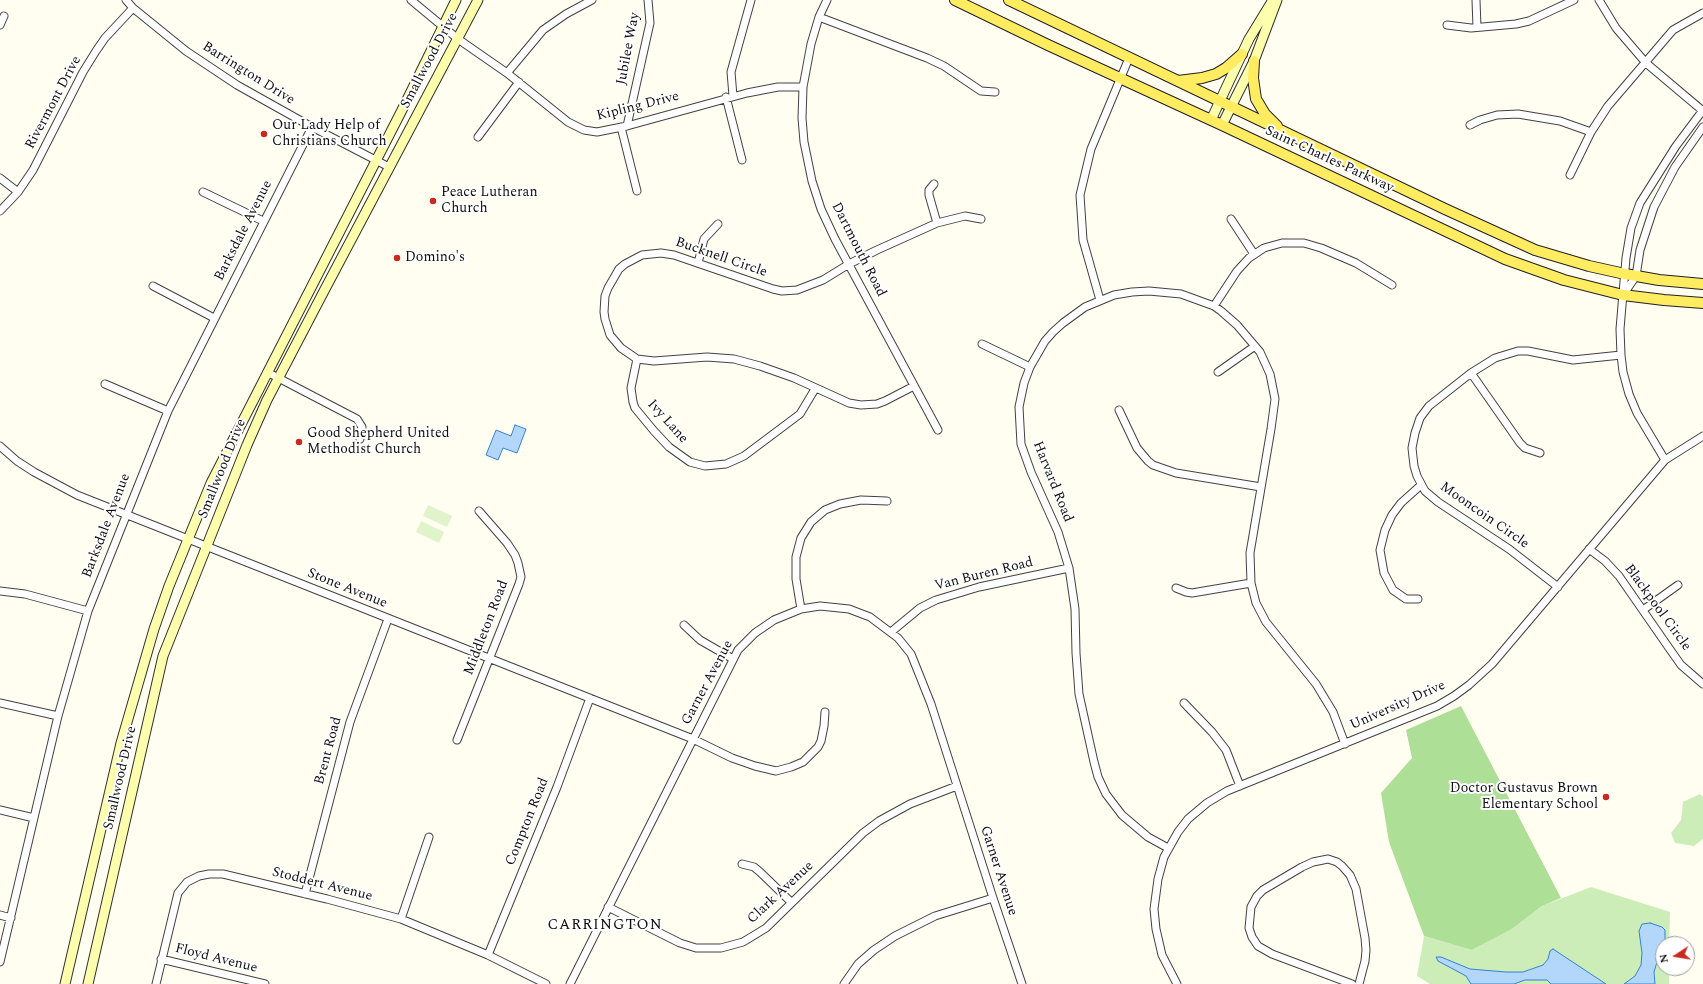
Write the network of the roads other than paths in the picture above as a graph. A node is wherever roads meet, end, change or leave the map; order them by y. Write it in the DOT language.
graph roads {
  1 [pos="126,0"];
  2 [pos="411,0"];
  3 [pos="456,0"];
  4 [pos="478,0"];
  5 [pos="592,0"];
  6 [pos="648,0"];
  7 [pos="751,0"];
  8 [pos="827,0"];
  9 [pos="955,0"];
  10 [pos="1009,0"];
  11 [pos="1272,0"];
  12 [pos="1277,0"];
  13 [pos="1476,0"];
  14 [pos="1574,0"];
  15 [pos="1599,0"];
  16 [pos="133,8"];
  17 [pos="1703,13"];
  18 [pos="4,16"];
  19 [pos="819,17"];
  20 [pos="0,25"];
  21 [pos="1447,25"];
  22 [pos="443,26"];
  23 [pos="1477,27"];
  24 [pos="458,38"];
  25 [pos="1242,54"];
  26 [pos="1129,58"];
  27 [pos="1254,61"];
  28 [pos="1646,63"];
  29 [pos="507,73"];
  30 [pos="1121,79"];
  31 [pos="1178,81"];
  32 [pos="519,82"];
  33 [pos="803,87"];
  34 [pos="995,92"];
  35 [pos="730,97"];
  36 [pos="1220,101"];
  37 [pos="1231,107"];
  38 [pos="1703,110"];
  39 [pos="1211,120"];
  40 [pos="1222,125"];
  41 [pos="1470,125"];
  42 [pos="312,127"];
  43 [pos="624,127"];
  44 [pos="1703,127"];
  45 [pos="1281,130"];
  46 [pos="1591,132"];
  47 [pos="478,137"];
  48 [pos="376,160"];
  49 [pos="742,160"];
  50 [pos="389,167"];
  51 [pos="1570,175"];
  52 [pos="0,178"];
  53 [pos="934,184"];
  54 [pos="638,191"];
  55 [pos="18,192"];
  56 [pos="203,192"];
  57 [pos="0,211"];
  58 [pos="981,219"];
  59 [pos="1231,219"];
  60 [pos="263,221"];
  61 [pos="718,224"];
  62 [pos="937,224"];
  63 [pos="1254,254"];
  64 [pos="698,263"];
  65 [pos="849,264"];
  66 [pos="1625,274"];
  67 [pos="1636,276"];
  68 [pos="1703,284"];
  69 [pos="1392,285"];
  70 [pos="153,286"];
  71 [pos="1623,295"];
  72 [pos="1100,300"];
  73 [pos="1703,303"];
  74 [pos="1214,306"];
  75 [pos="214,318"];
  76 [pos="982,344"];
  77 [pos="1255,346"];
  78 [pos="1621,355"];
  79 [pos="637,359"];
  80 [pos="1030,367"];
  81 [pos="267,372"];
  82 [pos="1218,372"];
  83 [pos="1471,373"];
  84 [pos="279,378"];
  85 [pos="105,384"];
  86 [pos="914,386"];
  87 [pos="815,389"];
  88 [pos="1119,410"];
  89 [pos="168,411"];
  90 [pos="938,430"];
  91 [pos="1703,436"];
  92 [pos="360,439"];
  93 [pos="0,446"];
  94 [pos="1540,453"];
  95 [pos="1665,460"];
  96 [pos="1422,486"];
  97 [pos="1261,487"];
  98 [pos="887,501"];
  99 [pos="479,511"];
  100 [pos="125,514"];
  101 [pos="188,540"];
  102 [pos="207,548"];
  103 [pos="1589,549"];
  104 [pos="1069,568"];
  105 [pos="1251,583"];
  106 [pos="1678,585"];
  107 [pos="1558,586"];
  108 [pos="1176,588"];
  109 [pos="0,591"];
  110 [pos="1418,599"];
  111 [pos="801,609"];
  112 [pos="1643,610"];
  113 [pos="88,611"];
  114 [pos="388,619"];
  115 [pos="684,625"];
  116 [pos="892,632"];
  117 [pos="733,659"];
  118 [pos="490,660"];
  119 [pos="1703,684"];
  120 [pos="590,698"];
  121 [pos="0,703"];
  122 [pos="1184,703"];
  123 [pos="825,712"];
  124 [pos="58,716"];
  125 [pos="693,739"];
  126 [pos="457,740"];
  127 [pos="1345,744"];
  128 [pos="956,786"];
  129 [pos="1240,786"];
  130 [pos="0,810"];
  131 [pos="34,818"];
  132 [pos="428,837"];
  133 [pos="1168,848"];
  134 [pos="742,864"];
  135 [pos="305,894"];
  136 [pos="993,898"];
  137 [pos="791,902"];
  138 [pos="608,907"];
  139 [pos="0,915"];
  140 [pos="10,918"];
  141 [pos="401,920"];
  142 [pos="488,955"];
  143 [pos="161,959"];
  144 [pos="0,962"];
  145 [pos="66,984"];
  146 [pos="88,984"];
  147 [pos="156,984"];
  148 [pos="264,984"];
  149 [pos="546,984"];
  150 [pos="570,984"];
  151 [pos="844,984"];
  152 [pos="1022,984"];
  153 [pos="1177,984"];
  154 [pos="1352,984"];
  155 [pos="1358,984"];
  1 -- 16 [label="street, Barrington Drive"];
  2 -- 22 [label="street, Kipling Drive"];
  3 -- 22 [label="main road, Smallwood Drive"];
  4 -- 24 [label="main road, Smallwood Drive"];
  5 -- 29 [label="street"];
  6 -- 43 [label="street, Jubilee Way"];
  7 -- 35 [label="street"];
  8 -- 19 [label="street, Dartmouth Road"];
  9 -- 30 [label="main road, Saint Charles Parkway"];
  10 -- 26 [label="main road, Saint Charles Parkway"];
  11 -- 25 [label="main road"];
  12 -- 27 [label="main road"];
  13 -- 23 [label="street"];
  14 -- 23 [label="street"];
  15 -- 28 [label="street"];
  16 -- 42 [label="street, Barrington Drive"];
  16 -- 55 [label="street, Rivermont Drive"];
  17 -- 28 [label="street"];
  18 -- 20 [label="street"];
  19 -- 33 [label="street, Dartmouth Road"];
  19 -- 34 [label="street"];
  21 -- 23 [label="street"];
  22 -- 24 [label="street, Kipling Drive"];
  22 -- 48 [label="main road, Smallwood Drive"];
  24 -- 29 [label="street, Kipling Drive"];
  24 -- 50 [label="main road, Smallwood Drive"];
  25 -- 31 [label="main road"];
  25 -- 36 [label="main road"];
  26 -- 30 [label="street"];
  26 -- 31 [label="main road, Saint Charles Parkway"];
  27 -- 37 [label="main road"];
  27 -- 45 [label="main road"];
  28 -- 38 [label="street"];
  28 -- 46 [label="street"];
  29 -- 32 [label="street, Kipling Drive"];
  30 -- 39 [label="main road, Saint Charles Parkway"];
  30 -- 72 [label="street"];
  31 -- 36 [label="main road, Saint Charles Parkway"];
  32 -- 43 [label="street, Kipling Drive"];
  32 -- 47 [label="street"];
  33 -- 35 [label="street, Kipling Drive"];
  33 -- 65 [label="street, Dartmouth Road"];
  35 -- 43 [label="street, Kipling Drive"];
  35 -- 49 [label="street"];
  36 -- 37 [label="main road, Saint Charles Parkway"];
  36 -- 39 [label="main road"];
  37 -- 40 [label="main road"];
  37 -- 45 [label="main road, Saint Charles Parkway"];
  38 -- 66 [label="street"];
  39 -- 40 [label="main road, Saint Charles Parkway"];
  40 -- 71 [label="main road, Saint Charles Parkway"];
  41 -- 46 [label="street"];
  42 -- 48 [label="street, Barrington Drive"];
  42 -- 60 [label="street, Barksdale Avenue"];
  43 -- 54 [label="street"];
  44 -- 67 [label="street"];
  45 -- 66 [label="main road, Saint Charles Parkway"];
  46 -- 51 [label="street"];
  48 -- 50 [label="street, Barrington Drive"];
  48 -- 81 [label="main road, Smallwood Drive"];
  50 -- 84 [label="main road, Smallwood Drive"];
  52 -- 55 [label="street"];
  53 -- 62 [label="street"];
  55 -- 57 [label="street, Rivermont Drive"];
  56 -- 60 [label="street"];
  58 -- 62 [label="street, Bucknell Circle"];
  59 -- 63 [label="street"];
  60 -- 75 [label="street, Barksdale Avenue"];
  61 -- 64 [label="street"];
  62 -- 65 [label="street, Bucknell Circle"];
  63 -- 69 [label="street"];
  63 -- 74 [label="street"];
  64 -- 65 [label="street, Bucknell Circle"];
  64 -- 79 [label="street, Bucknell Circle"];
  65 -- 86 [label="street, Dartmouth Road"];
  66 -- 67 [label="main road, Saint Charles Parkway"];
  66 -- 71 [label="street"];
  67 -- 68 [label="main road, Saint Charles Parkway"];
  67 -- 71 [label="street"];
  70 -- 75 [label="street"];
  71 -- 73 [label="main road, Saint Charles Parkway"];
  71 -- 78 [label="street"];
  72 -- 74 [label="street, Harvard Road"];
  72 -- 80 [label="street, Harvard Road"];
  74 -- 77 [label="street, Harvard Road"];
  75 -- 89 [label="street, Barksdale Avenue"];
  76 -- 80 [label="street"];
  77 -- 82 [label="street"];
  77 -- 97 [label="street, Harvard Road"];
  78 -- 83 [label="street, Mooncoin Circle"];
  78 -- 95 [label="street"];
  79 -- 87 [label="street, Bucknell Circle"];
  79 -- 87 [label="street, Ivy Lane"];
  80 -- 104 [label="street, Harvard Road"];
  81 -- 84 [label="street"];
  81 -- 101 [label="main road, Smallwood Drive"];
  83 -- 94 [label="street"];
  83 -- 96 [label="street, Mooncoin Circle"];
  84 -- 92 [label="street"];
  84 -- 102 [label="main road, Smallwood Drive"];
  85 -- 89 [label="street"];
  86 -- 87 [label="street, Bucknell Circle"];
  86 -- 90 [label="street, Dartmouth Road"];
  88 -- 97 [label="street"];
  89 -- 100 [label="street, Barksdale Avenue"];
  91 -- 95 [label="street, University Drive"];
  93 -- 100 [label="street, Stone Avenue"];
  95 -- 103 [label="street, University Drive"];
  96 -- 107 [label="street, Mooncoin Circle"];
  96 -- 110 [label="street"];
  97 -- 105 [label="street, Harvard Road"];
  98 -- 111 [label="street"];
  99 -- 118 [label="street, Middleton Road"];
  100 -- 101 [label="street, Stone Avenue"];
  100 -- 113 [label="street, Barksdale Avenue"];
  101 -- 102 [label="street, Stone Avenue"];
  101 -- 145 [label="main road, Smallwood Drive"];
  102 -- 114 [label="street, Stone Avenue"];
  102 -- 146 [label="main road, Smallwood Drive"];
  103 -- 107 [label="street, University Drive"];
  103 -- 112 [label="street, Blackpool Circle"];
  104 -- 116 [label="street, Van Buren Road"];
  104 -- 133 [label="street, Harvard Road"];
  105 -- 108 [label="street"];
  105 -- 127 [label="street, Harvard Road"];
  106 -- 112 [label="street"];
  107 -- 127 [label="street, University Drive"];
  109 -- 113 [label="street"];
  111 -- 116 [label="street, Garner Avenue"];
  111 -- 117 [label="street, Garner Avenue"];
  112 -- 119 [label="street, Blackpool Circle"];
  113 -- 124 [label="street, Barksdale Avenue"];
  114 -- 118 [label="street, Stone Avenue"];
  114 -- 135 [label="street, Brent Road"];
  115 -- 117 [label="street"];
  116 -- 128 [label="street, Garner Avenue"];
  117 -- 125 [label="street, Garner Avenue"];
  118 -- 120 [label="street, Stone Avenue"];
  118 -- 126 [label="street, Middleton Road"];
  120 -- 125 [label="street, Stone Avenue"];
  120 -- 142 [label="street, Compton Road"];
  121 -- 124 [label="street"];
  122 -- 129 [label="street"];
  123 -- 125 [label="street, Stone Avenue"];
  124 -- 131 [label="street, Barksdale Avenue"];
  125 -- 138 [label="street, Garner Avenue"];
  127 -- 129 [label="street, University Drive"];
  128 -- 136 [label="street, Garner Avenue"];
  128 -- 137 [label="street, Clark Avenue"];
  129 -- 133 [label="street, University Drive"];
  130 -- 131 [label="street"];
  131 -- 140 [label="street, Barksdale Avenue"];
  132 -- 141 [label="street"];
  133 -- 153 [label="street, University Drive"];
  134 -- 137 [label="street"];
  135 -- 141 [label="street, Stoddert Avenue"];
  135 -- 143 [label="street, Stoddert Avenue"];
  136 -- 151 [label="street"];
  136 -- 152 [label="street, Garner Avenue"];
  137 -- 138 [label="street, Clark Avenue"];
  138 -- 150 [label="street, Garner Avenue"];
  139 -- 140 [label="street"];
  140 -- 144 [label="street, Barksdale Avenue"];
  141 -- 142 [label="street, Stoddert Avenue"];
  142 -- 149 [label="street, Stoddert Avenue"];
  143 -- 147 [label="street, Stoddert Avenue"];
  143 -- 148 [label="street, Floyd Avenue"];
  154 -- 155 [label="street"];
}
